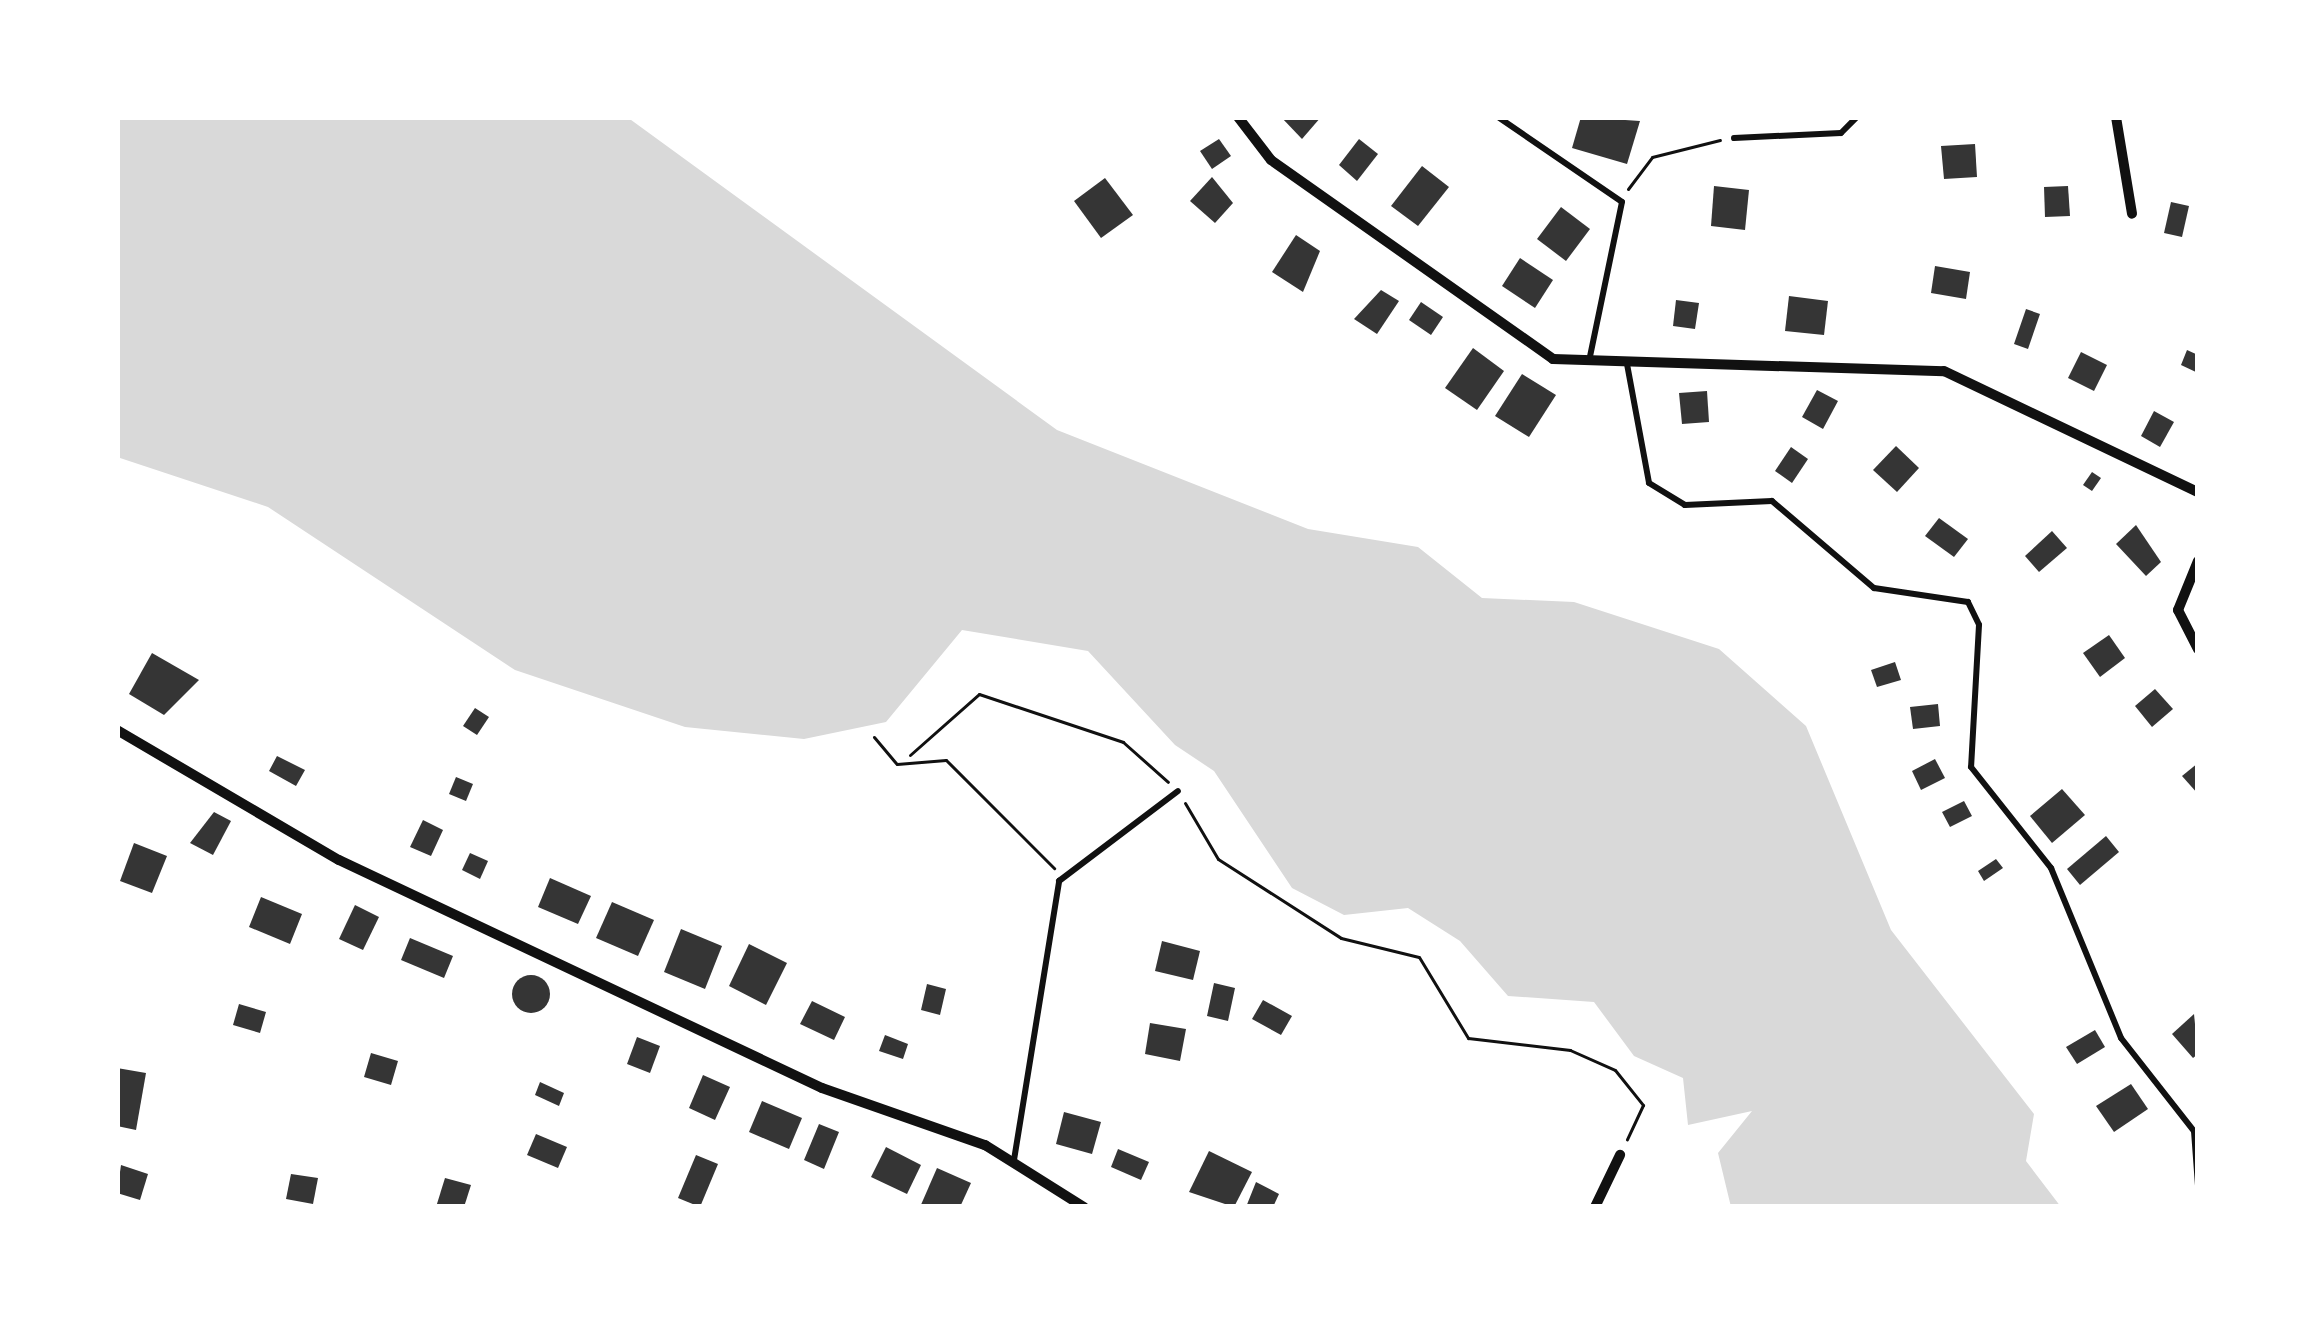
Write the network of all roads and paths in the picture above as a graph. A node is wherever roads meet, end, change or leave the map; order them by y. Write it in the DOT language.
graph roads {
  1 [pos="1238,117"];
  2 [pos="1498,117"];
  3 [pos="1857,117"];
  4 [pos="2116,117"];
  5 [pos="1734,138"];
  6 [pos="1622,202"];
  7 [pos="2132,214"];
  8 [pos="1588,361"];
  9 [pos="1627,364"];
  10 [pos="2198,492"];
  11 [pos="2198,561"];
  12 [pos="2198,649"];
  13 [pos="117,730"];
  14 [pos="874,737"];
  15 [pos="910,755"];
  16 [pos="1178,791"];
  17 [pos="1060,880"];
  18 [pos="1620,1155"];
  19 [pos="1012,1163"];
  20 [pos="2198,1186"];
  21 [pos="1084,1207"];
  22 [pos="1595,1207"];
  1 -- 8 [label="street"];
  2 -- 6 [label="lane"];
  3 -- 5 [label="lane"];
  4 -- 7 [label="street"];
  5 -- 6 [label="path"];
  6 -- 8 [label="lane"];
  8 -- 9 [label="street"];
  9 -- 10 [label="street"];
  9 -- 20 [label="lane"];
  11 -- 12 [label="street"];
  13 -- 19 [label="street"];
  14 -- 15 [label="path"];
  15 -- 16 [label="path"];
  15 -- 17 [label="path"];
  16 -- 17 [label="lane"];
  16 -- 18 [label="path"];
  17 -- 19 [label="lane"];
  18 -- 22 [label="street"];
  19 -- 21 [label="street"];
}
